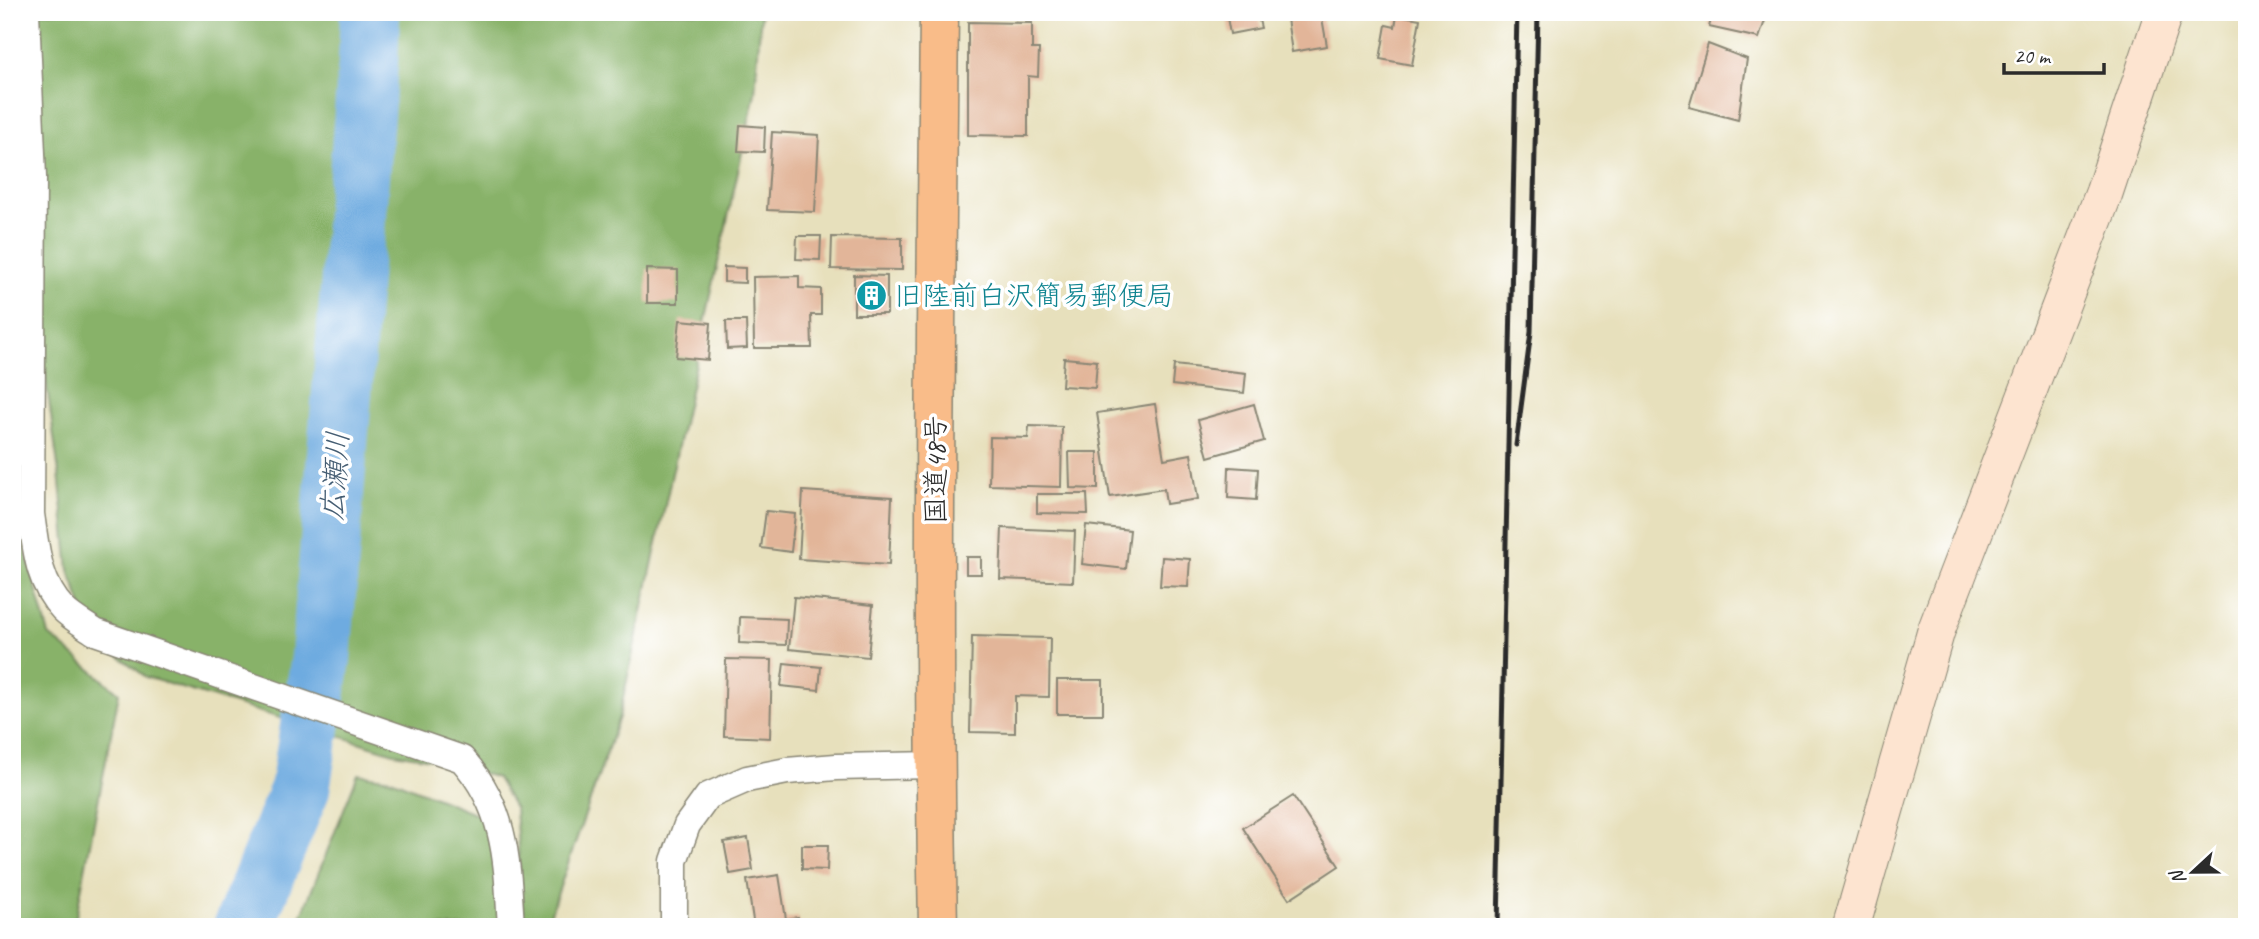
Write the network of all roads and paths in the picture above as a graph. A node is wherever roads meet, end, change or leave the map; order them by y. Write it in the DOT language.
graph roads {
  1 [pos="26,12"];
  2 [pos="939,12"];
  3 [pos="2164,12"];
  4 [pos="935,765"];
  5 [pos="512,927"];
  6 [pos="674,927"];
  7 [pos="938,927"];
  8 [pos="1851,927"];
  1 -- 5 [label="street"];
  2 -- 4 [label="highway, 国道48号"];
  3 -- 8 [label="street"];
  4 -- 6 [label="street"];
  4 -- 7 [label="highway, 国道48号"];
}
